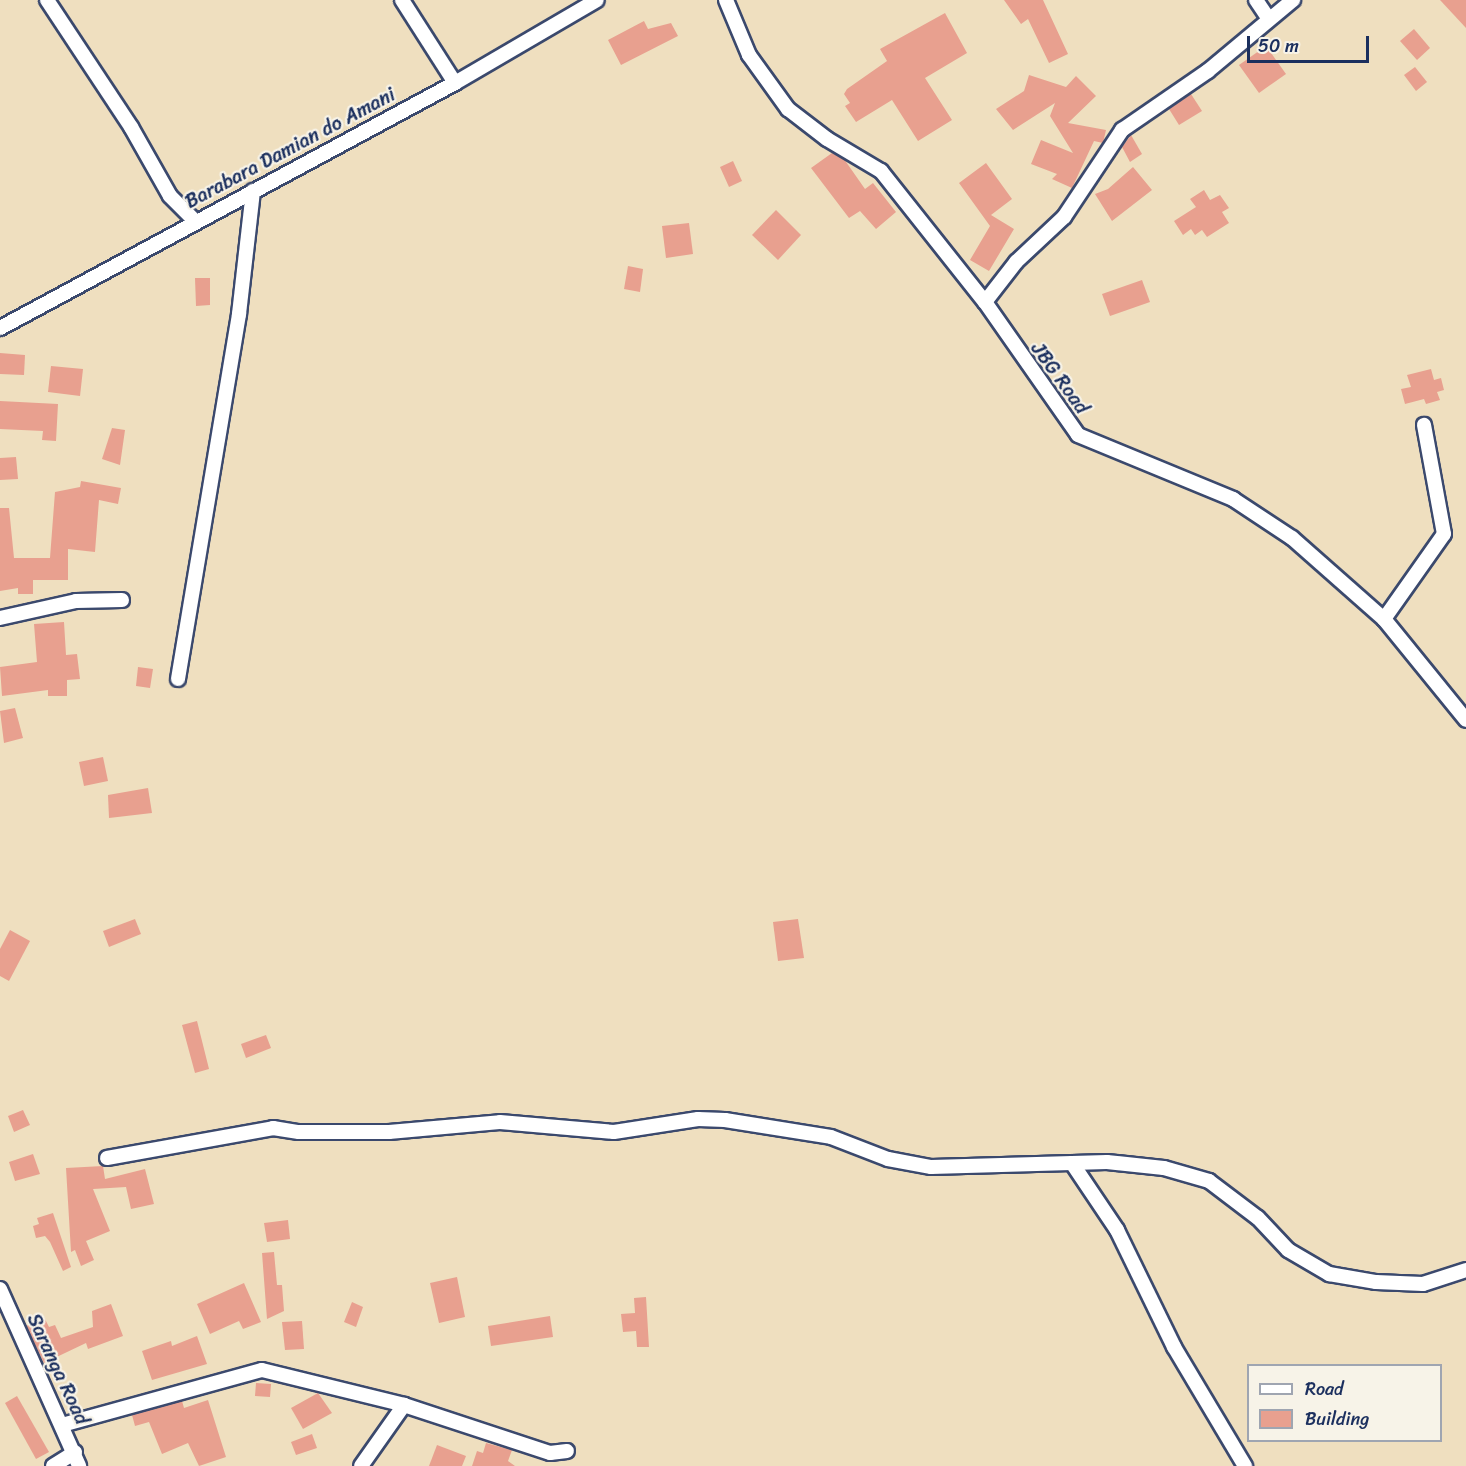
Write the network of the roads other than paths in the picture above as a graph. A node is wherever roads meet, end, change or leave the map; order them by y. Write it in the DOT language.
graph roads {
  1 [pos="47,0"];
  2 [pos="402,0"];
  3 [pos="597,0"];
  4 [pos="726,0"];
  5 [pos="1256,0"];
  6 [pos="1293,0"];
  7 [pos="1269,19"];
  8 [pos="455,82"];
  9 [pos="253,191"];
  10 [pos="195,221"];
  11 [pos="985,302"];
  12 [pos="0,328"];
  13 [pos="1424,425"];
  14 [pos="122,600"];
  15 [pos="0,618"];
  16 [pos="1384,619"];
  17 [pos="178,679"];
  18 [pos="1466,720"];
  19 [pos="107,1158"];
  20 [pos="1072,1163"];
  21 [pos="1466,1270"];
  22 [pos="0,1289"];
  23 [pos="4,1310"];
  24 [pos="404,1405"];
  25 [pos="62,1425"];
  26 [pos="567,1451"];
  27 [pos="77,1459"];
  28 [pos="53,1466"];
  29 [pos="361,1466"];
  30 [pos="1245,1466"];
  1 -- 10 [label="street"];
  2 -- 8 [label="street"];
  3 -- 8 [label="street, Barabara Damian do Amani"];
  4 -- 11 [label="street, JBG Road"];
  5 -- 7 [label="street"];
  6 -- 7 [label="street"];
  7 -- 11 [label="street"];
  8 -- 9 [label="street, Barabara Damian do Amani"];
  9 -- 10 [label="street, Barabara Damian do Amani"];
  9 -- 17 [label="street"];
  10 -- 12 [label="street, Barabara Damian do Amani"];
  11 -- 16 [label="street, JBG Road"];
  13 -- 16 [label="street"];
  14 -- 15 [label="street"];
  16 -- 18 [label="street, JBG Road"];
  19 -- 20 [label="street"];
  20 -- 21 [label="street"];
  20 -- 30 [label="street"];
  22 -- 23 [label="street, Saranga Road"];
  23 -- 25 [label="street, Saranga Road"];
  24 -- 25 [label="street"];
  24 -- 26 [label="street"];
  24 -- 29 [label="street"];
  25 -- 27 [label="street, Saranga Road"];
  27 -- 28 [label="street"];
}
